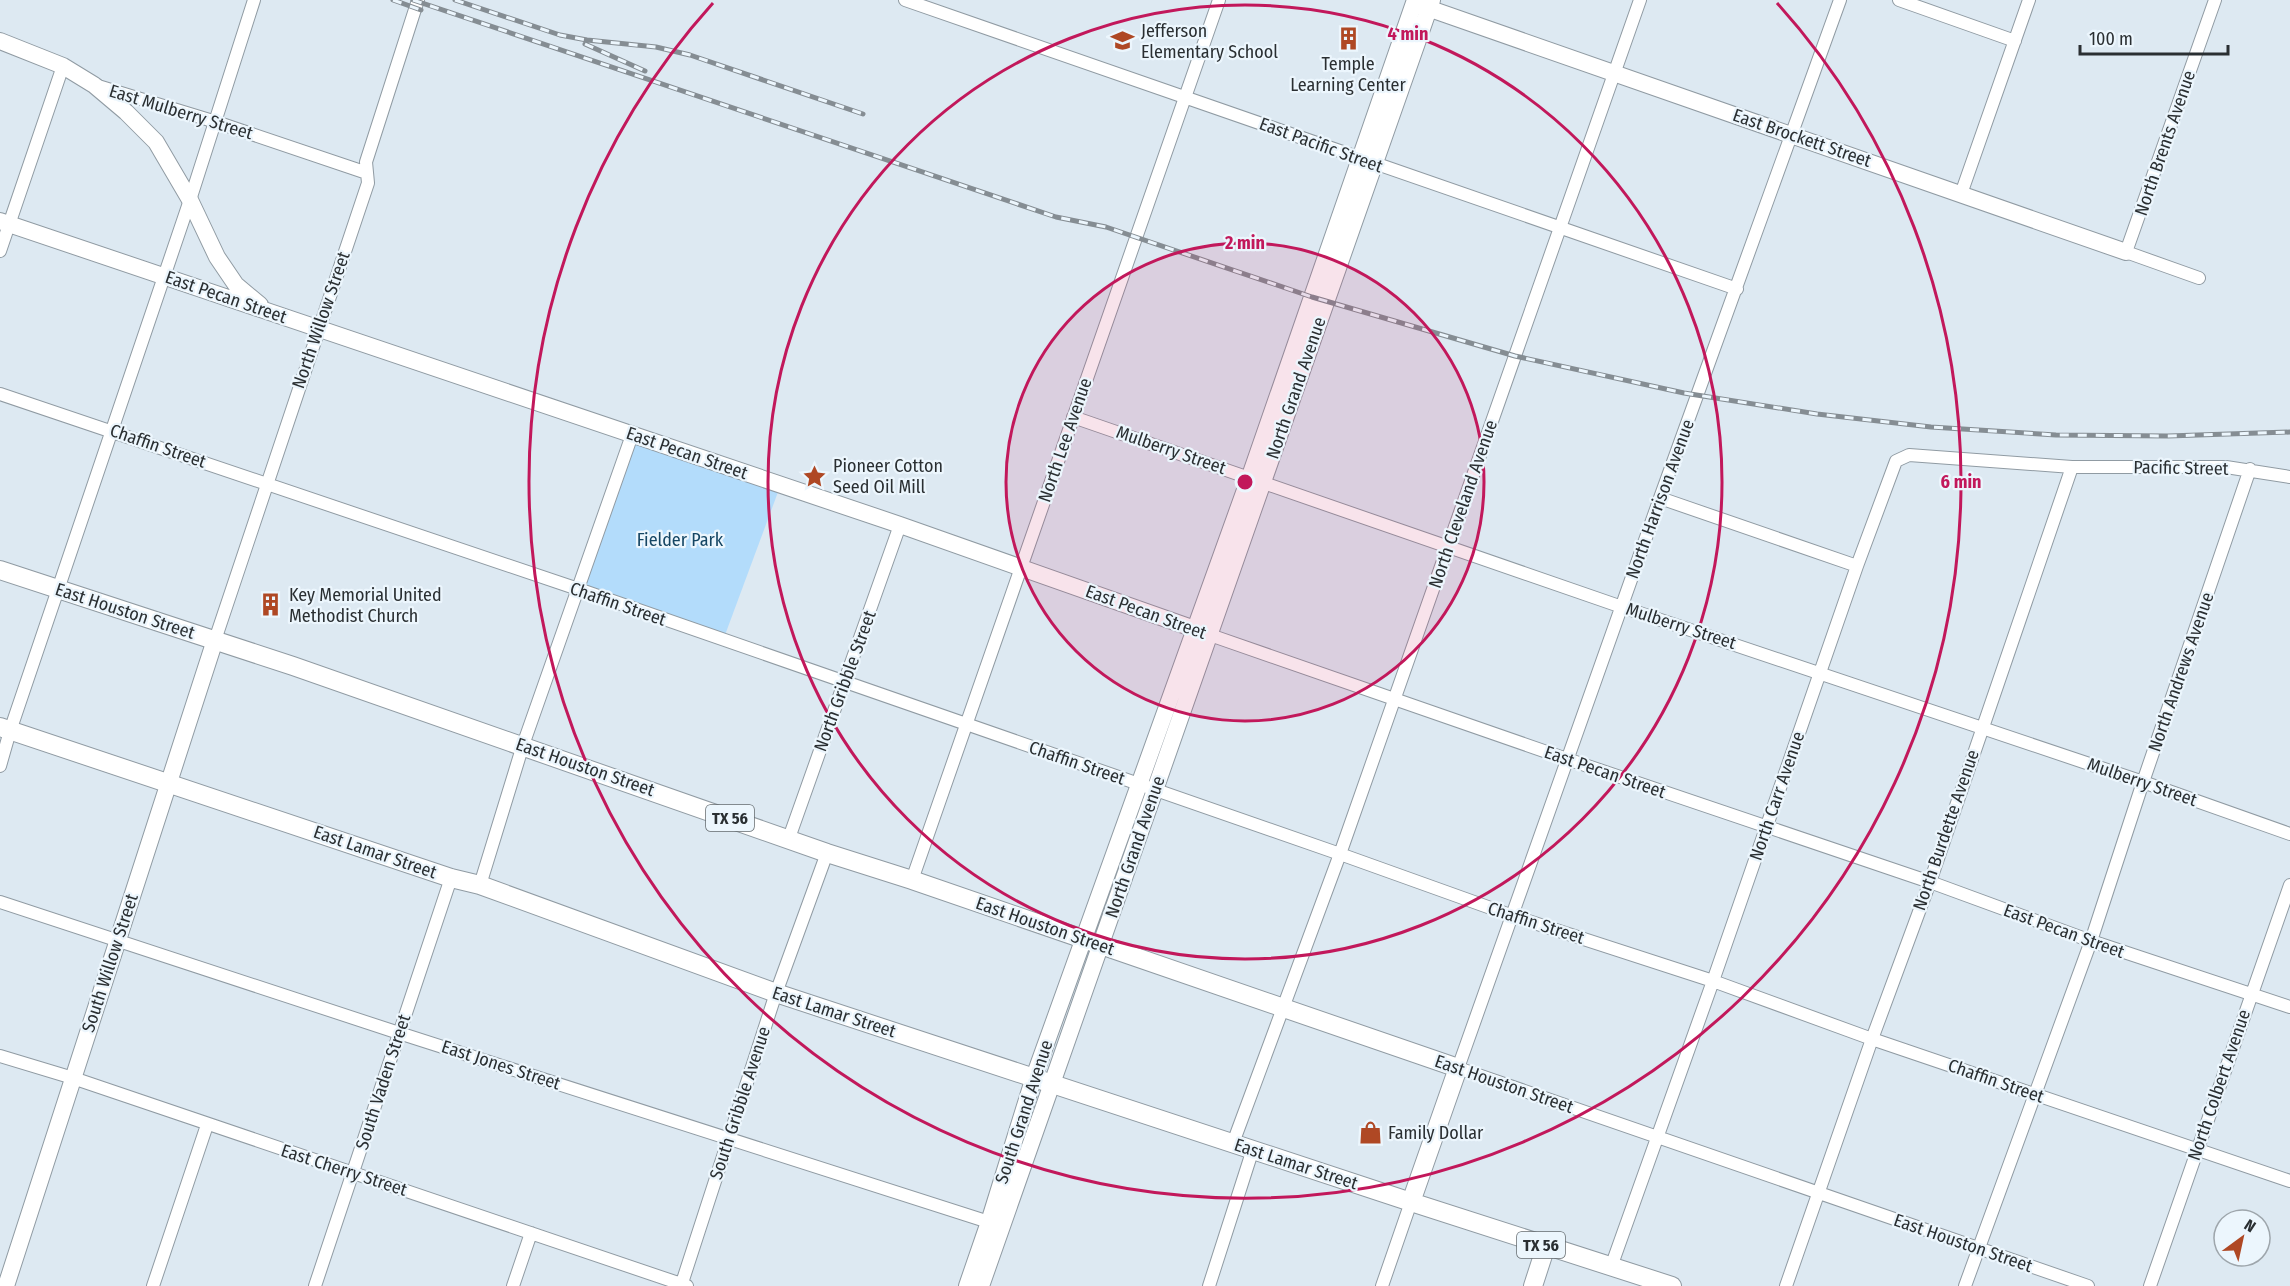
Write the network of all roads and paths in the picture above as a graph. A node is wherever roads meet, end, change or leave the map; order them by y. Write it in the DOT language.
graph roads {
  1 [pos="254,0"];
  2 [pos="418,0"];
  3 [pos="905,0"];
  4 [pos="1219,0"];
  5 [pos="1640,0"];
  6 [pos="1840,0"];
  7 [pos="1899,0"];
  8 [pos="2029,0"];
  9 [pos="2215,0"];
  10 [pos="1419,2"];
  11 [pos="2014,41"];
  12 [pos="0,42"];
  13 [pos="63,66"];
  14 [pos="1615,73"];
  15 [pos="94,85"];
  16 [pos="1187,97"];
  17 [pos="216,122"];
  18 [pos="1792,134"];
  19 [pos="1368,161"];
  20 [pos="367,173"];
  21 [pos="1961,194"];
  22 [pos="190,200"];
  23 [pos="5,223"];
  24 [pos="1560,229"];
  25 [pos="0,251"];
  26 [pos="2126,252"];
  27 [pos="164,276"];
  28 [pos="2199,278"];
  29 [pos="1737,290"];
  30 [pos="266,310"];
  31 [pos="318,328"];
  32 [pos="0,394"];
  33 [pos="1073,417"];
  34 [pos="112,430"];
  35 [pos="632,435"];
  36 [pos="1900,457"];
  37 [pos="2072,467"];
  38 [pos="2250,470"];
  39 [pos="2290,477"];
  40 [pos="1257,479"];
  41 [pos="266,483"];
  42 [pos="1660,498"];
  43 [pos="900,525"];
  44 [pos="1448,545"];
  45 [pos="1857,566"];
  46 [pos="1020,567"];
  47 [pos="0,570"];
  48 [pos="57,590"];
  49 [pos="578,590"];
  50 [pos="1622,607"];
  51 [pos="1202,632"];
  52 [pos="215,640"];
  53 [pos="1820,672"];
  54 [pos="844,682"];
  55 [pos="1395,700"];
  56 [pos="967,724"];
  57 [pos="1981,727"];
  58 [pos="5,729"];
  59 [pos="523,745"];
  60 [pos="1567,759"];
  61 [pos="0,766"];
  62 [pos="169,782"];
  63 [pos="2143,782"];
  64 [pos="1148,787"];
  65 [pos="1766,827"];
  66 [pos="2290,834"];
  67 [pos="789,838"];
  68 [pos="827,853"];
  69 [pos="1340,854"];
  70 [pos="451,878"];
  71 [pos="912,880"];
  72 [pos="1930,882"];
  73 [pos="480,885"];
  74 [pos="2290,885"];
  75 [pos="0,902"];
  76 [pos="1513,916"];
  77 [pos="118,939"];
  78 [pos="2091,941"];
  79 [pos="1093,943"];
  80 [pos="1713,981"];
  81 [pos="776,993"];
  82 [pos="2251,994"];
  83 [pos="2290,1007"];
  84 [pos="1285,1008"];
  85 [pos="399,1033"];
  86 [pos="1872,1039"];
  87 [pos="0,1056"];
  88 [pos="1458,1068"];
  89 [pos="1034,1077"];
  90 [pos="73,1078"];
  91 [pos="1052,1083"];
  92 [pos="2034,1094"];
  93 [pos="1023,1110"];
  94 [pos="1041,1116"];
  95 [pos="207,1125"];
  96 [pos="1657,1137"];
  97 [pos="727,1138"];
  98 [pos="1233,1143"];
  99 [pos="1253,1149"];
  100 [pos="2197,1149"];
  101 [pos="1425,1164"];
  102 [pos="352,1173"];
  103 [pos="2290,1181"];
  104 [pos="1819,1192"];
  105 [pos="1411,1202"];
  106 [pos="1456,1217"];
  107 [pos="996,1224"];
  108 [pos="531,1233"];
  109 [pos="1546,1246"];
  110 [pos="1979,1248"];
  111 [pos="1611,1267"];
  112 [pos="683,1285"];
  113 [pos="6,1286"];
  114 [pos="153,1286"];
  115 [pos="315,1286"];
  116 [pos="513,1286"];
  117 [pos="967,1286"];
  118 [pos="981,1286"];
  119 [pos="1209,1286"];
  120 [pos="1382,1286"];
  121 [pos="1533,1286"];
  122 [pos="1672,1286"];
  123 [pos="1786,1286"];
  124 [pos="1965,1286"];
  125 [pos="2088,1286"];
  126 [pos="2150,1286"];
  1 -- 17 [label="street"];
  2 -- 20 [label="street, North Willow Street"];
  3 -- 16 [label="street, East Pacific Street"];
  4 -- 16 [label="street, North Lee Avenue"];
  5 -- 14 [label="street, North Cleveland Avenue"];
  6 -- 18 [label="street, North Harrison Avenue"];
  7 -- 11 [label="street"];
  8 -- 11 [label="street"];
  9 -- 26 [label="street, North Brents Avenue"];
  10 -- 14 [label="street, East Brockett Street"];
  10 -- 19 [label="street, North Grand Avenue"];
  11 -- 21 [label="street"];
  12 -- 13 [label="street, East Mulberry Street"];
  13 -- 15 [label="street, East Mulberry Street"];
  13 -- 23 [label="street"];
  14 -- 18 [label="street, East Brockett Street"];
  14 -- 24 [label="street, North Cleveland Avenue"];
  15 -- 17 [label="street, East Mulberry Street"];
  15 -- 22 [label="street"];
  16 -- 19 [label="street, East Pacific Street"];
  16 -- 33 [label="street, North Lee Avenue"];
  17 -- 20 [label="street, East Mulberry Street"];
  17 -- 22 [label="street"];
  18 -- 21 [label="street, East Brockett Street"];
  18 -- 29 [label="street, North Harrison Avenue"];
  19 -- 24 [label="street, East Pacific Street"];
  19 -- 40 [label="street, North Grand Avenue"];
  20 -- 31 [label="street, North Willow Street"];
  21 -- 26 [label="street, East Brockett Street"];
  22 -- 27 [label="street"];
  22 -- 30 [label="street"];
  23 -- 25 [label="street"];
  23 -- 27 [label="street, East Pecan Street"];
  24 -- 29 [label="street, East Pacific Street"];
  24 -- 44 [label="street, North Cleveland Avenue"];
  26 -- 28 [label="street, East Brockett Street"];
  27 -- 30 [label="street, East Pecan Street"];
  27 -- 34 [label="street"];
  29 -- 42 [label="street, North Harrison Avenue"];
  30 -- 31 [label="street, East Pecan Street"];
  31 -- 35 [label="street, East Pecan Street"];
  31 -- 41 [label="street, North Willow Street"];
  32 -- 34 [label="street, Chaffin Street"];
  33 -- 40 [label="street, Mulberry Street"];
  33 -- 46 [label="street, North Lee Avenue"];
  34 -- 41 [label="street, Chaffin Street"];
  34 -- 48 [label="street"];
  35 -- 43 [label="street, East Pecan Street"];
  35 -- 49 [label="street"];
  36 -- 37 [label="street, Pacific Street"];
  36 -- 45 [label="street, North Carr Avenue"];
  37 -- 38 [label="street, Pacific Street"];
  37 -- 57 [label="street, North Burdette Avenue"];
  38 -- 39 [label="street, Pacific Street"];
  38 -- 63 [label="street, North Andrews Avenue"];
  40 -- 44 [label="street, Mulberry Street"];
  40 -- 51 [label="street, North Grand Avenue"];
  41 -- 49 [label="street, Chaffin Street"];
  41 -- 52 [label="street, North Willow Street"];
  42 -- 45 [label="street"];
  42 -- 50 [label="street, North Harrison Avenue"];
  43 -- 46 [label="street, East Pecan Street"];
  43 -- 54 [label="street, North Gribble Street"];
  44 -- 50 [label="street, Mulberry Street"];
  44 -- 55 [label="street, North Cleveland Avenue"];
  45 -- 53 [label="street, North Carr Avenue"];
  46 -- 51 [label="street, East Pecan Street"];
  46 -- 56 [label="street, North Lee Avenue"];
  47 -- 48 [label="main road, East Houston Street / TX 56"];
  48 -- 52 [label="main road, East Houston Street / TX 56"];
  48 -- 58 [label="street"];
  49 -- 54 [label="street, Chaffin Street"];
  49 -- 59 [label="street"];
  50 -- 53 [label="street, Mulberry Street"];
  50 -- 60 [label="street, North Harrison Avenue"];
  51 -- 55 [label="street, East Pecan Street"];
  51 -- 64 [label="street, North Grand Avenue"];
  52 -- 59 [label="main road, East Houston Street / TX 56"];
  52 -- 62 [label="street, South Willow Street"];
  53 -- 57 [label="street, Mulberry Street"];
  53 -- 65 [label="street, North Carr Avenue"];
  54 -- 56 [label="street, Chaffin Street"];
  54 -- 67 [label="street, North Gribble Street"];
  55 -- 60 [label="street, East Pecan Street"];
  55 -- 69 [label="street, North Cleveland Avenue"];
  56 -- 64 [label="street, Chaffin Street"];
  56 -- 71 [label="street, North Lee Avenue"];
  57 -- 63 [label="street, Mulberry Street"];
  57 -- 72 [label="street, North Burdette Avenue"];
  58 -- 61 [label="street"];
  58 -- 62 [label="main road, East Lamar Street / TX 56"];
  59 -- 67 [label="main road, East Houston Street / TX 56"];
  59 -- 73 [label="street"];
  60 -- 65 [label="street, East Pecan Street"];
  60 -- 76 [label="street, North Harrison Avenue"];
  62 -- 70 [label="main road, East Lamar Street / TX 56"];
  62 -- 77 [label="street, South Willow Street"];
  63 -- 66 [label="street, Mulberry Street"];
  63 -- 78 [label="street, North Andrews Avenue"];
  64 -- 69 [label="street, Chaffin Street"];
  64 -- 79 [label="street, North Grand Avenue"];
  65 -- 72 [label="street, East Pecan Street"];
  65 -- 80 [label="street, North Carr Avenue"];
  67 -- 68 [label="main road, East Houston Street / TX 56"];
  68 -- 71 [label="main road, East Houston Street / TX 56"];
  68 -- 81 [label="street, South Gribble Avenue"];
  69 -- 76 [label="street, Chaffin Street"];
  69 -- 84 [label="street, North Cleveland Avenue"];
  70 -- 73 [label="main road, East Lamar Street / TX 56"];
  70 -- 85 [label="street, South Vaden Street"];
  71 -- 79 [label="main road, East Houston Street / TX 56"];
  72 -- 78 [label="street, East Pecan Street"];
  72 -- 86 [label="street, North Burdette Avenue"];
  73 -- 81 [label="main road, East Lamar Street / TX 56"];
  74 -- 82 [label="street, North Colbert Avenue"];
  75 -- 77 [label="street, East Jones Street"];
  76 -- 80 [label="street, Chaffin Street"];
  76 -- 88 [label="street, North Harrison Avenue"];
  77 -- 85 [label="street, East Jones Street"];
  77 -- 90 [label="street, South Willow Street"];
  78 -- 82 [label="street, East Pecan Street"];
  78 -- 92 [label="street, North Andrews Avenue"];
  79 -- 84 [label="main road, East Houston Street / TX 56"];
  79 -- 89 [label="street, South Grand Avenue"];
  79 -- 91 [label="street, South Grand Avenue"];
  80 -- 86 [label="street, Chaffin Street"];
  80 -- 96 [label="street, North Carr Avenue"];
  81 -- 89 [label="main road, East Lamar Street / TX 56"];
  81 -- 97 [label="street, South Gribble Avenue"];
  82 -- 83 [label="street, East Pecan Street"];
  82 -- 100 [label="street, North Colbert Avenue"];
  84 -- 88 [label="main road, East Houston Street / TX 56"];
  84 -- 98 [label="street, North Cleveland Avenue"];
  85 -- 97 [label="street, East Jones Street"];
  85 -- 102 [label="street, South Vaden Street"];
  86 -- 92 [label="street, Chaffin Street"];
  86 -- 104 [label="street, North Burdette Avenue"];
  87 -- 90 [label="street, East Cherry Street"];
  88 -- 96 [label="street, East Houston Street"];
  88 -- 101 [label="main road"];
  89 -- 91 [label="main road, East Lamar Street / TX 56"];
  89 -- 93 [label="street, South Grand Avenue"];
  90 -- 95 [label="street, East Cherry Street"];
  90 -- 113 [label="street, South Willow Street"];
  91 -- 94 [label="street, South Grand Avenue"];
  91 -- 98 [label="main road, East Lamar Street / TX 56"];
  92 -- 100 [label="street, Chaffin Street"];
  92 -- 110 [label="street, North Andrews Avenue"];
  93 -- 94 [label="street"];
  93 -- 107 [label="street, South Grand Avenue"];
  94 -- 107 [label="street, South Grand Avenue"];
  95 -- 102 [label="street, East Cherry Street"];
  95 -- 114 [label="street"];
  96 -- 104 [label="street, East Houston Street"];
  96 -- 111 [label="street, North Carr Avenue"];
  97 -- 107 [label="street, East Jones Street"];
  97 -- 112 [label="street, South Gribble Avenue"];
  98 -- 99 [label="main road, East Lamar Street / TX 56"];
  99 -- 105 [label="main road, East Lamar Street / TX 56"];
  99 -- 119 [label="street"];
  100 -- 103 [label="street, Chaffin Street"];
  100 -- 126 [label="street, North Colbert Avenue"];
  101 -- 105 [label="main road"];
  101 -- 106 [label="main road"];
  102 -- 108 [label="street, East Cherry Street"];
  102 -- 115 [label="street, South Vaden Street"];
  104 -- 110 [label="street, East Houston Street"];
  104 -- 123 [label="street, North Burdette Avenue"];
  105 -- 106 [label="main road, East Lamar Street / TX 56"];
  105 -- 120 [label="street"];
  106 -- 109 [label="main road, East Lamar Street / TX 56"];
  107 -- 117 [label="street, South Grand Avenue"];
  107 -- 118 [label="street, South Grand Avenue"];
  108 -- 112 [label="street, East Cherry Street"];
  108 -- 116 [label="street"];
  109 -- 111 [label="main road, East Lamar Street / TX 56"];
  109 -- 121 [label="main road"];
  110 -- 124 [label="street, North Andrews Avenue"];
  110 -- 125 [label="street, East Houston Street"];
  111 -- 122 [label="main road, East Lamar Street / TX 56"];
}
